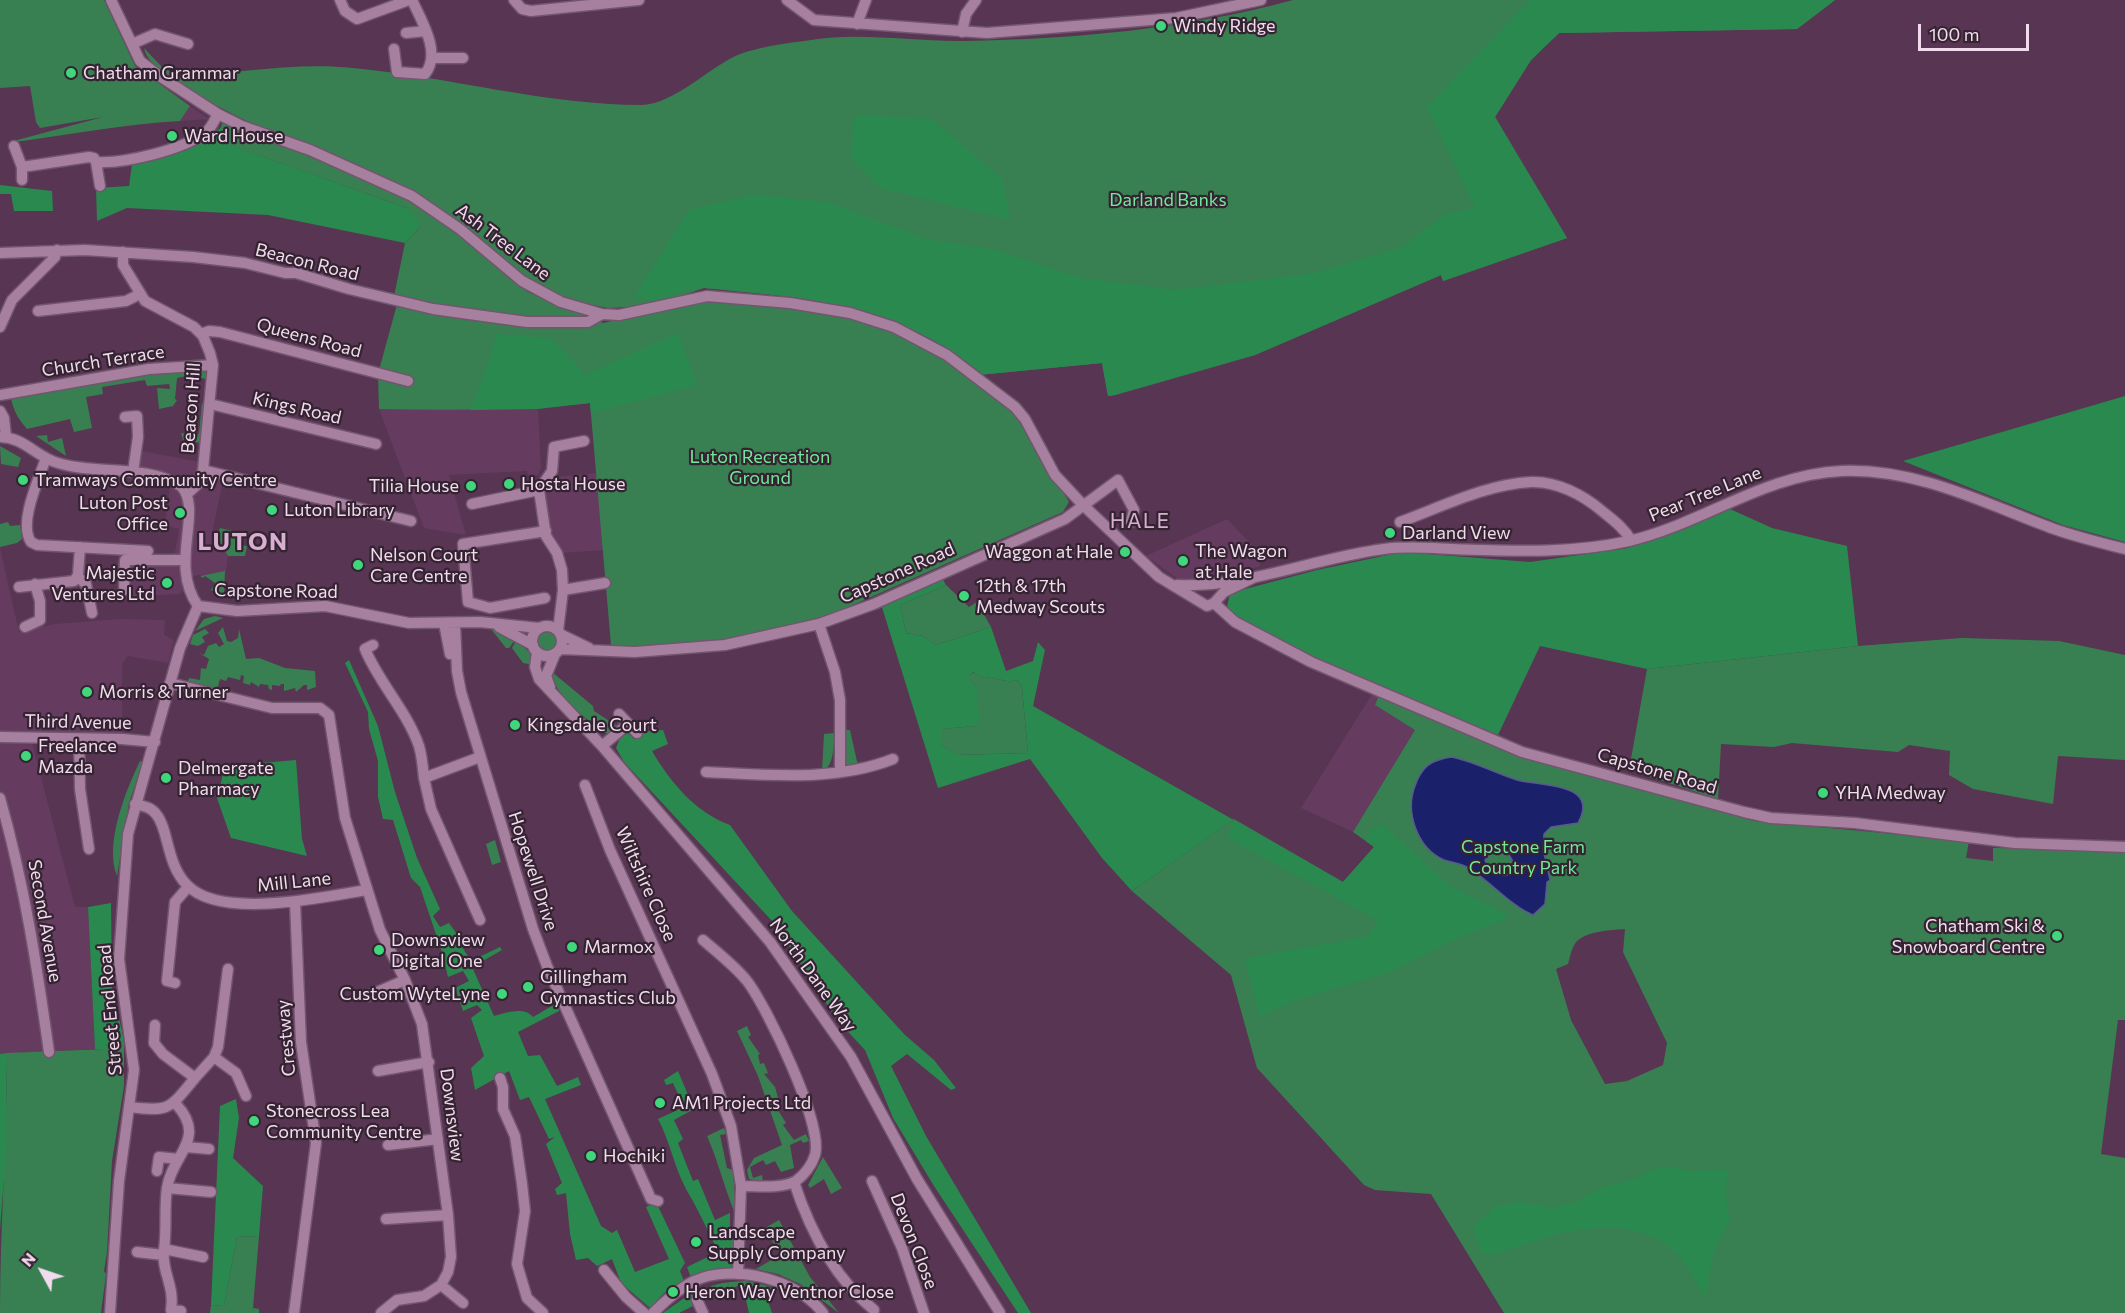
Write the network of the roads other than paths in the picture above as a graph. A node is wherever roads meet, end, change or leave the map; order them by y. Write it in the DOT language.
graph roads {
  1 [pos="111,0"];
  2 [pos="340,0"];
  3 [pos="411,0"];
  4 [pos="514,0"];
  5 [pos="639,0"];
  6 [pos="787,0"];
  7 [pos="866,0"];
  8 [pos="976,0"];
  9 [pos="1261,0"];
  10 [pos="616,1"];
  11 [pos="1239,2"];
  12 [pos="857,24"];
  13 [pos="426,31"];
  14 [pos="962,32"];
  15 [pos="406,33"];
  16 [pos="132,44"];
  17 [pos="188,44"];
  18 [pos="394,49"];
  19 [pos="432,58"];
  20 [pos="463,58"];
  21 [pos="218,114"];
  22 [pos="14,146"];
  23 [pos="96,162"];
  24 [pos="22,167"];
  25 [pos="22,180"];
  26 [pos="100,186"];
  27 [pos="57,250"];
  28 [pos="123,252"];
  29 [pos="0,254"];
  30 [pos="140,294"];
  31 [pos="38,311"];
  32 [pos="602,314"];
  33 [pos="0,327"];
  34 [pos="201,334"];
  35 [pos="213,365"];
  36 [pos="408,381"];
  37 [pos="0,395"];
  38 [pos="210,404"];
  39 [pos="0,411"];
  40 [pos="124,417"];
  41 [pos="3,437"];
  42 [pos="584,441"];
  43 [pos="376,444"];
  44 [pos="46,458"];
  45 [pos="203,470"];
  46 [pos="133,472"];
  47 [pos="539,490"];
  48 [pos="187,494"];
  49 [pos="472,504"];
  50 [pos="1083,505"];
  51 [pos="411,521"];
  52 [pos="1131,522"];
  53 [pos="1400,522"];
  54 [pos="546,531"];
  55 [pos="1631,540"];
  56 [pos="80,547"];
  57 [pos="2125,549"];
  58 [pos="148,551"];
  59 [pos="184,560"];
  60 [pos="78,577"];
  61 [pos="1253,578"];
  62 [pos="605,583"];
  63 [pos="35,584"];
  64 [pos="1170,585"];
  65 [pos="1203,585"];
  66 [pos="19,587"];
  67 [pos="124,590"];
  68 [pos="563,590"];
  69 [pos="545,598"];
  70 [pos="1196,599"];
  71 [pos="1216,600"];
  72 [pos="560,605"];
  73 [pos="198,606"];
  74 [pos="92,613"];
  75 [pos="444,623"];
  76 [pos="455,623"];
  77 [pos="819,624"];
  78 [pos="497,625"];
  79 [pos="25,627"];
  80 [pos="542,627"];
  81 [pos="559,632"];
  82 [pos="374,645"];
  83 [pos="535,649"];
  84 [pos="557,651"];
  85 [pos="597,651"];
  86 [pos="457,671"];
  87 [pos="170,683"];
  88 [pos="551,690"];
  89 [pos="619,714"];
  90 [pos="628,724"];
  91 [pos="636,733"];
  92 [pos="0,737"];
  93 [pos="79,739"];
  94 [pos="155,742"];
  95 [pos="602,746"];
  96 [pos="480,758"];
  97 [pos="893,759"];
  98 [pos="706,772"];
  99 [pos="840,772"];
  100 [pos="424,778"];
  101 [pos="585,784"];
  102 [pos="0,798"];
  103 [pos="135,804"];
  104 [pos="2125,847"];
  105 [pos="89,849"];
  106 [pos="188,887"];
  107 [pos="366,890"];
  108 [pos="295,902"];
  109 [pos="480,913"];
  110 [pos="703,940"];
  111 [pos="228,969"];
  112 [pos="405,980"];
  113 [pos="175,983"];
  114 [pos="368,996"];
  115 [pos="155,1025"];
  116 [pos="49,1052"];
  117 [pos="214,1057"];
  118 [pos="429,1062"];
  119 [pos="378,1071"];
  120 [pos="195,1078"];
  121 [pos="500,1078"];
  122 [pos="246,1096"];
  123 [pos="176,1104"];
  124 [pos="129,1107"];
  125 [pos="438,1138"];
  126 [pos="388,1145"];
  127 [pos="186,1147"];
  128 [pos="209,1149"];
  129 [pos="179,1159"];
  130 [pos="157,1171"];
  131 [pos="872,1181"];
  132 [pos="794,1182"];
  133 [pos="741,1186"];
  134 [pos="167,1188"];
  135 [pos="211,1192"];
  136 [pos="658,1201"];
  137 [pos="448,1215"];
  138 [pos="386,1219"];
  139 [pos="137,1252"];
  140 [pos="164,1252"];
  141 [pos="203,1257"];
  142 [pos="604,1270"];
  143 [pos="738,1274"];
  144 [pos="441,1285"];
  145 [pos="697,1300"];
  146 [pos="463,1303"];
  147 [pos="874,1310"];
  148 [pos="181,1311"];
  149 [pos="110,1313"];
  150 [pos="294,1313"];
  151 [pos="381,1313"];
  152 [pos="543,1313"];
  153 [pos="644,1313"];
  154 [pos="653,1313"];
  155 [pos="703,1313"];
  156 [pos="823,1313"];
  157 [pos="924,1313"];
  158 [pos="1000,1313"];
  1 -- 16 [label="street, Ash Tree Lane"];
  2 -- 3 [label="street"];
  3 -- 13 [label="street"];
  4 -- 10 [label="street"];
  5 -- 10 [label="street"];
  6 -- 12 [label="street"];
  7 -- 12 [label="street"];
  8 -- 14 [label="street"];
  9 -- 11 [label="street"];
  11 -- 14 [label="street"];
  12 -- 14 [label="street"];
  13 -- 15 [label="street"];
  13 -- 19 [label="street"];
  16 -- 17 [label="street"];
  16 -- 21 [label="street, Ash Tree Lane"];
  18 -- 19 [label="street"];
  19 -- 20 [label="street"];
  21 -- 23 [label="street"];
  21 -- 32 [label="street, Ash Tree Lane"];
  22 -- 24 [label="street"];
  23 -- 24 [label="street"];
  23 -- 26 [label="street"];
  24 -- 25 [label="street"];
  27 -- 28 [label="street, Beacon Road"];
  27 -- 29 [label="street, Beacon Road"];
  27 -- 33 [label="street"];
  28 -- 30 [label="street"];
  28 -- 32 [label="street, Beacon Road"];
  30 -- 31 [label="street"];
  30 -- 34 [label="street"];
  32 -- 50 [label="street, Ash Tree Lane"];
  34 -- 35 [label="street, Beacon Hill"];
  34 -- 36 [label="street, Queens Road"];
  35 -- 37 [label="street, Church Terrace"];
  35 -- 38 [label="street, Beacon Hill"];
  38 -- 43 [label="street, Kings Road"];
  38 -- 45 [label="street, Beacon Hill"];
  39 -- 41 [label="street"];
  40 -- 46 [label="street"];
  41 -- 44 [label="street"];
  42 -- 47 [label="street"];
  44 -- 46 [label="street"];
  44 -- 56 [label="street"];
  45 -- 48 [label="street, Beacon Hill"];
  45 -- 51 [label="street"];
  46 -- 48 [label="street"];
  47 -- 49 [label="street"];
  47 -- 54 [label="street"];
  48 -- 59 [label="street"];
  50 -- 52 [label="street, Capstone Road"];
  50 -- 64 [label="street"];
  50 -- 77 [label="street, Capstone Road"];
  53 -- 55 [label="street"];
  54 -- 68 [label="street"];
  54 -- 69 [label="street"];
  55 -- 57 [label="street, Pear Tree Lane"];
  55 -- 61 [label="street, Pear Tree Lane"];
  56 -- 58 [label="street"];
  56 -- 60 [label="street"];
  59 -- 67 [label="street"];
  59 -- 73 [label="street"];
  60 -- 63 [label="street"];
  60 -- 74 [label="street"];
  61 -- 65 [label="street, Pear Tree Lane"];
  61 -- 71 [label="street, Pear Tree Lane"];
  62 -- 68 [label="street"];
  63 -- 66 [label="street"];
  63 -- 79 [label="street"];
  64 -- 65 [label="street"];
  64 -- 70 [label="street"];
  65 -- 70 [label="street"];
  65 -- 71 [label="street"];
  68 -- 72 [label="street"];
  70 -- 71 [label="street"];
  71 -- 104 [label="street, Capstone Road"];
  72 -- 80 [label="street"];
  72 -- 81 [label="street"];
  73 -- 75 [label="street, Capstone Road"];
  73 -- 87 [label="street, Street End Road"];
  75 -- 76 [label="street, Capstone Road"];
  75 -- 86 [label="street, Hopewell Drive"];
  76 -- 78 [label="street, Capstone Road"];
  76 -- 86 [label="street, Hopewell Drive"];
  77 -- 85 [label="street, Capstone Road"];
  77 -- 99 [label="street"];
  78 -- 80 [label="street, Capstone Road"];
  78 -- 83 [label="street, Capstone Road"];
  80 -- 81 [label="street"];
  80 -- 83 [label="street"];
  81 -- 84 [label="street"];
  81 -- 85 [label="street, Capstone Road"];
  82 -- 100 [label="street"];
  83 -- 84 [label="street"];
  83 -- 88 [label="street, North Dane Way"];
  84 -- 85 [label="street, Capstone Road"];
  84 -- 88 [label="street"];
  86 -- 96 [label="street, Hopewell Drive"];
  87 -- 94 [label="street, Street End Road"];
  87 -- 107 [label="street, Downsview"];
  88 -- 95 [label="street, North Dane Way"];
  89 -- 90 [label="street"];
  90 -- 91 [label="street"];
  90 -- 95 [label="street"];
  92 -- 93 [label="street, Third Avenue"];
  93 -- 94 [label="street, Third Avenue"];
  93 -- 105 [label="street"];
  94 -- 103 [label="street, Street End Road"];
  95 -- 158 [label="street, North Dane Way"];
  96 -- 100 [label="street"];
  96 -- 136 [label="street, Hopewell Drive"];
  97 -- 99 [label="street"];
  98 -- 99 [label="street"];
  100 -- 109 [label="street"];
  101 -- 133 [label="street, Wiltshire Close"];
  102 -- 116 [label="street, Second Avenue"];
  103 -- 106 [label="street"];
  103 -- 124 [label="street, Street End Road"];
  106 -- 108 [label="street, Mill Lane"];
  106 -- 113 [label="street"];
  107 -- 108 [label="street, Mill Lane"];
  107 -- 112 [label="street, Downsview"];
  108 -- 150 [label="street, Crestway"];
  110 -- 132 [label="street"];
  111 -- 117 [label="street"];
  112 -- 114 [label="street"];
  112 -- 118 [label="street, Downsview"];
  115 -- 120 [label="street"];
  117 -- 120 [label="street"];
  117 -- 122 [label="street"];
  118 -- 119 [label="street"];
  118 -- 125 [label="street, Downsview"];
  120 -- 123 [label="street"];
  121 -- 152 [label="street"];
  123 -- 124 [label="street"];
  123 -- 127 [label="street"];
  124 -- 149 [label="street, Street End Road"];
  125 -- 126 [label="street"];
  125 -- 137 [label="street, Downsview"];
  127 -- 128 [label="street"];
  127 -- 129 [label="street"];
  129 -- 130 [label="street"];
  129 -- 134 [label="street"];
  131 -- 157 [label="street, Devon Close"];
  132 -- 133 [label="street"];
  132 -- 147 [label="street"];
  133 -- 143 [label="street, Wiltshire Close"];
  134 -- 135 [label="street"];
  134 -- 140 [label="street"];
  137 -- 138 [label="street"];
  137 -- 144 [label="street, Downsview"];
  139 -- 140 [label="street"];
  140 -- 141 [label="street"];
  140 -- 148 [label="street"];
  142 -- 153 [label="street"];
  143 -- 154 [label="street"];
  143 -- 156 [label="street"];
  144 -- 146 [label="street"];
  144 -- 151 [label="street"];
  145 -- 155 [label="street"];
}
